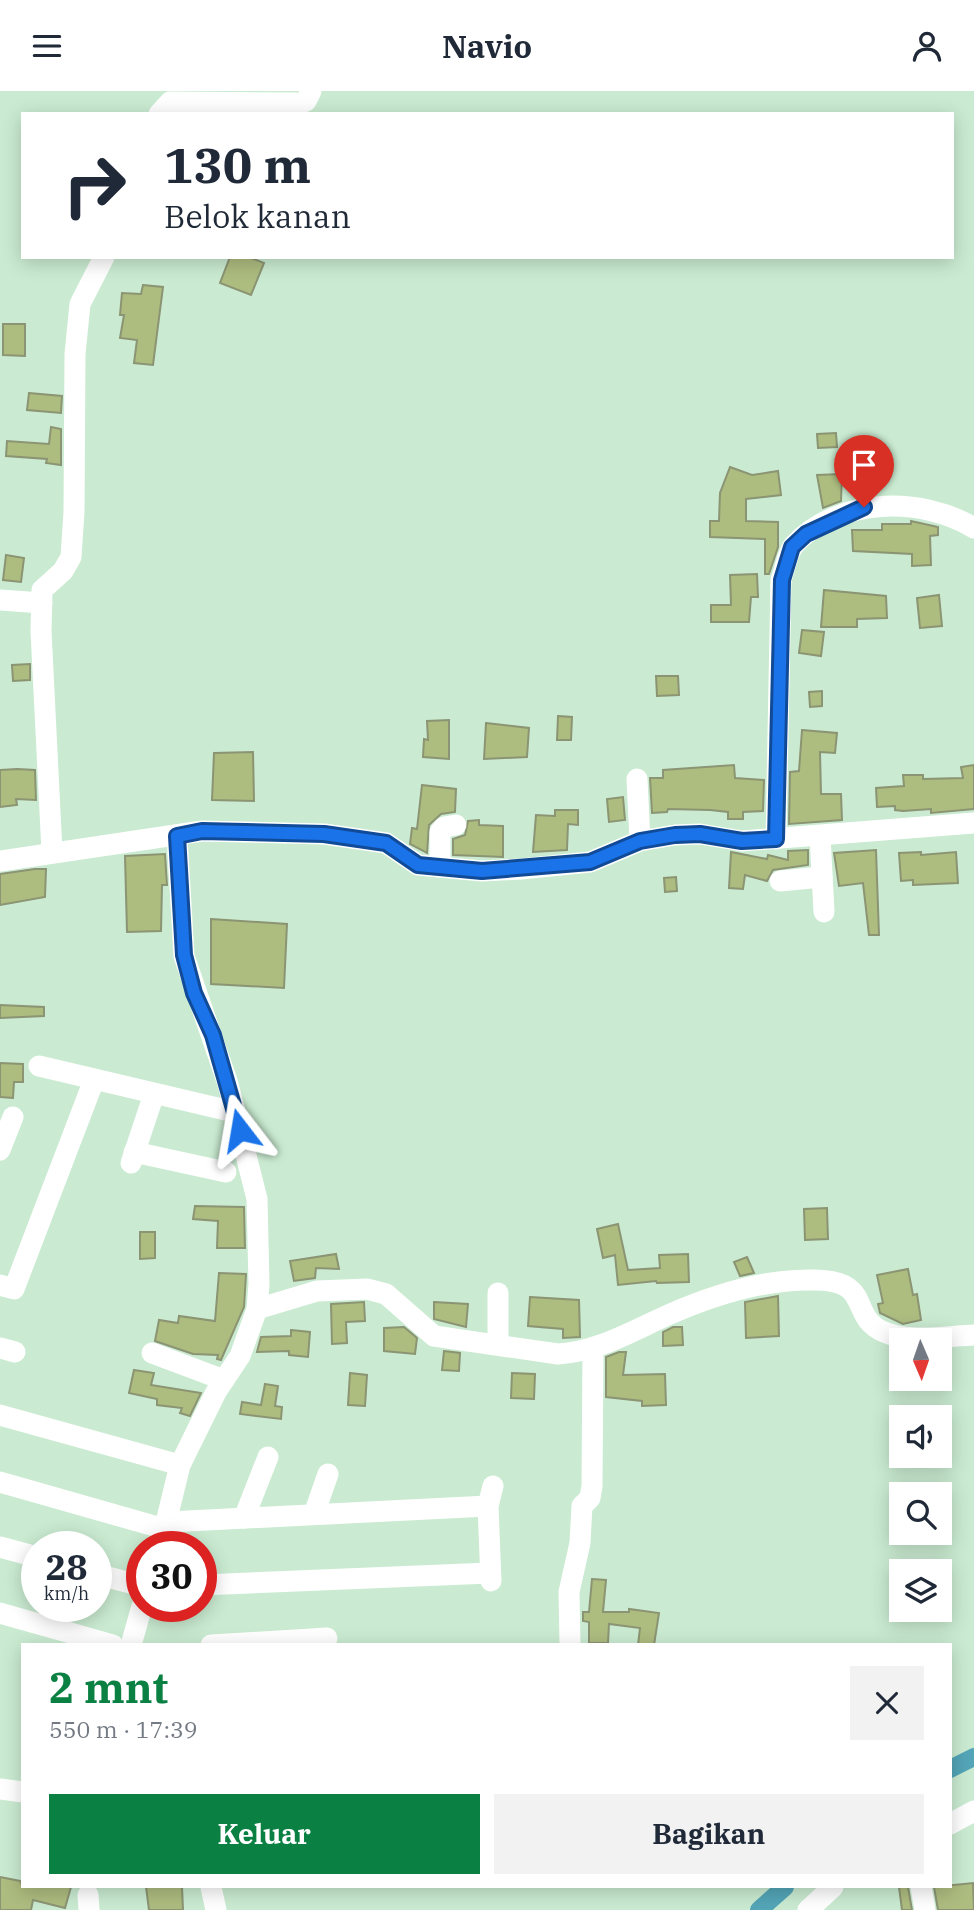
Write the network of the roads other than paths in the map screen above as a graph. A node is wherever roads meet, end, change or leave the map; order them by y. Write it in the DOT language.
graph roads {
  1 [pos="311,91"];
  2 [pos="161,112"];
  3 [pos="103,259"];
  4 [pos="974,528"];
  5 [pos="0,600"];
  6 [pos="42,603"];
  7 [pos="637,779"];
  8 [pos="974,823"];
  9 [pos="456,825"];
  10 [pos="177,836"];
  11 [pos="820,836"];
  12 [pos="776,839"];
  13 [pos="640,841"];
  14 [pos="52,852"];
  15 [pos="0,861"];
  16 [pos="440,867"];
  17 [pos="822,877"];
  18 [pos="780,881"];
  19 [pos="824,912"];
  20 [pos="38,1066"];
  21 [pos="94,1080"];
  22 [pos="154,1094"];
  23 [pos="230,1111"];
  24 [pos="13,1117"];
  25 [pos="0,1150"];
  26 [pos="226,1172"];
  27 [pos="0,1285"];
  28 [pos="498,1293"];
  29 [pos="257,1309"];
  30 [pos="974,1335"];
  31 [pos="498,1344"];
  32 [pos="593,1348"];
  33 [pos="152,1353"];
  34 [pos="224,1380"];
  35 [pos="0,1415"];
  36 [pos="268,1457"];
  37 [pos="180,1465"];
  38 [pos="328,1474"];
  39 [pos="0,1482"];
  40 [pos="314,1514"];
  41 [pos="244,1518"];
  42 [pos="158,1531"];
  43 [pos="164,1531"];
  44 [pos="175,1531"];
  45 [pos="0,1546"];
  46 [pos="21,1552"];
  47 [pos="217,1585"];
  48 [pos="0,1613"];
  49 [pos="137,1622"];
  50 [pos="327,1639"];
  51 [pos="106,1643"];
  52 [pos="132,1643"];
  53 [pos="250,1643"];
  54 [pos="570,1643"];
  55 [pos="0,1789"];
  56 [pos="21,1792"];
  57 [pos="974,1811"];
  58 [pos="952,1823"];
  59 [pos="211,1888"];
  60 [pos="832,1888"];
  61 [pos="921,1888"];
  62 [pos="216,1910"];
  63 [pos="808,1910"];
  64 [pos="925,1910"];
  1 -- 2 [label="street"];
  3 -- 6 [label="street"];
  4 -- 12 [label="street"];
  5 -- 6 [label="street"];
  6 -- 14 [label="street"];
  7 -- 13 [label="street"];
  8 -- 11 [label="street"];
  9 -- 16 [label="street"];
  10 -- 14 [label="street"];
  10 -- 16 [label="street"];
  10 -- 29 [label="street"];
  11 -- 12 [label="street"];
  11 -- 17 [label="street"];
  12 -- 13 [label="street"];
  13 -- 16 [label="street"];
  14 -- 15 [label="street"];
  17 -- 18 [label="street"];
  17 -- 19 [label="street"];
  20 -- 21 [label="street"];
  21 -- 22 [label="street"];
  21 -- 27 [label="street"];
  22 -- 23 [label="street"];
  22 -- 26 [label="street"];
  24 -- 25 [label="street"];
  28 -- 31 [label="street"];
  29 -- 31 [label="street"];
  29 -- 34 [label="street"];
  30 -- 32 [label="street"];
  31 -- 32 [label="street"];
  32 -- 54 [label="street"];
  33 -- 34 [label="street"];
  34 -- 37 [label="street"];
  35 -- 37 [label="street"];
  36 -- 41 [label="street"];
  37 -- 43 [label="street"];
  38 -- 40 [label="street"];
  39 -- 42 [label="street"];
  40 -- 41 [label="street"];
  40 -- 47 [label="street"];
  41 -- 44 [label="street"];
  45 -- 46 [label="street"];
  48 -- 51 [label="street"];
  49 -- 52 [label="street"];
  50 -- 53 [label="street"];
  55 -- 56 [label="street"];
  57 -- 58 [label="street"];
  59 -- 62 [label="street"];
  60 -- 63 [label="street"];
  61 -- 64 [label="street"];
}
